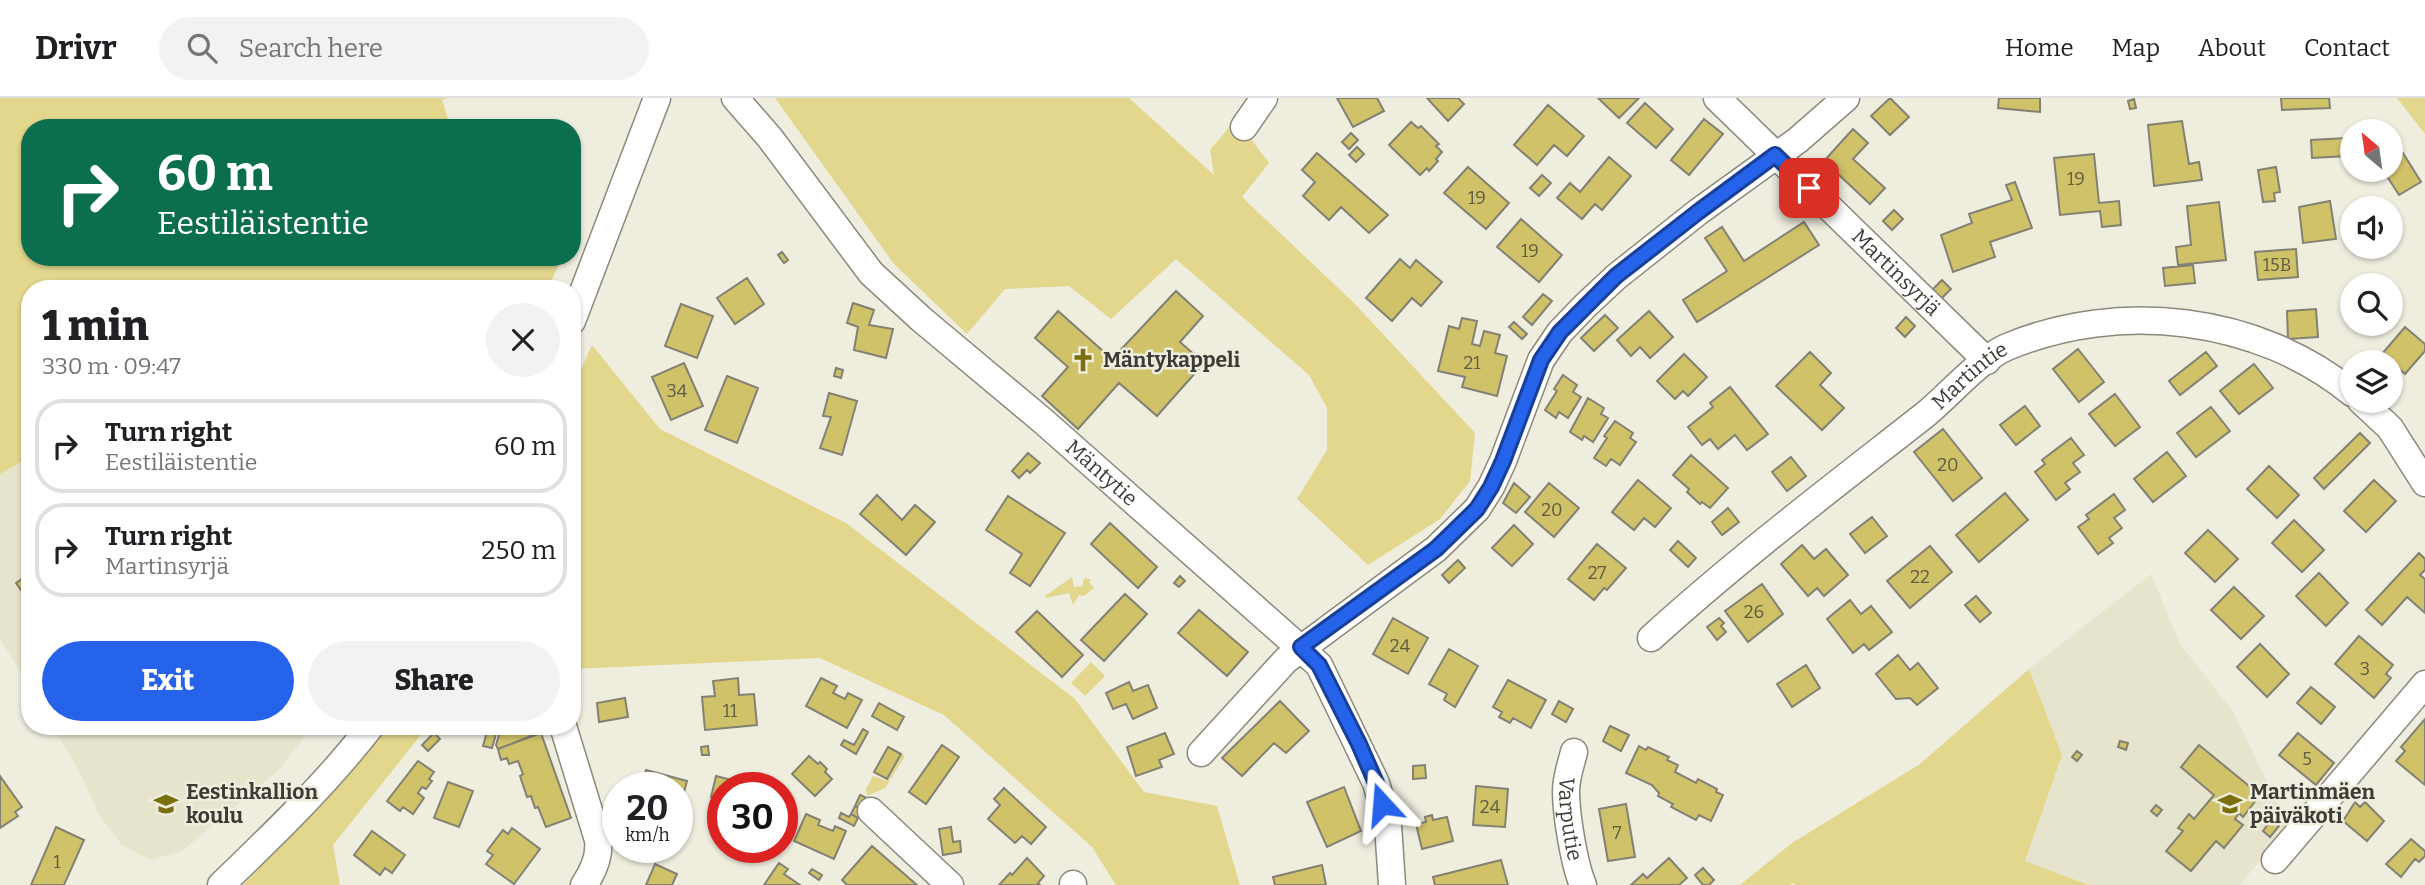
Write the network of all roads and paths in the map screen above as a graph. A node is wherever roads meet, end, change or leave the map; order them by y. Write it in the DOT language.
graph roads {
  1 [pos="657,98"];
  2 [pos="735,98"];
  3 [pos="1264,98"];
  4 [pos="1717,98"];
  5 [pos="1846,98"];
  6 [pos="1244,127"];
  7 [pos="1775,155"];
  8 [pos="581,297"];
  9 [pos="1987,360"];
  10 [pos="2340,385"];
  11 [pos="2374,413"];
  12 [pos="2425,483"];
  13 [pos="1651,638"];
  14 [pos="1301,647"];
  15 [pos="2425,684"];
  16 [pos="364,735"];
  17 [pos="566,735"];
  18 [pos="1201,752"];
  19 [pos="1574,752"];
  20 [pos="871,811"];
  21 [pos="2275,860"];
  22 [pos="222,885"];
  23 [pos="584,885"];
  24 [pos="950,885"];
  25 [pos="1392,885"];
  26 [pos="1583,885"];
  1 -- 8 [label="street"];
  2 -- 14 [label="street, Mäntytie"];
  3 -- 6 [label="street"];
  4 -- 7 [label="street, Martinsyrjä"];
  5 -- 7 [label="street"];
  7 -- 9 [label="street, Martinsyrjä"];
  7 -- 14 [label="street"];
  9 -- 10 [label="street, Martintie"];
  9 -- 13 [label="street, Martintie"];
  11 -- 12 [label="street"];
  14 -- 18 [label="street"];
  14 -- 25 [label="street, Mäntytie"];
  15 -- 21 [label="street"];
  16 -- 22 [label="street"];
  17 -- 23 [label="street"];
  19 -- 26 [label="street, Varputie"];
  20 -- 24 [label="street"];
}
